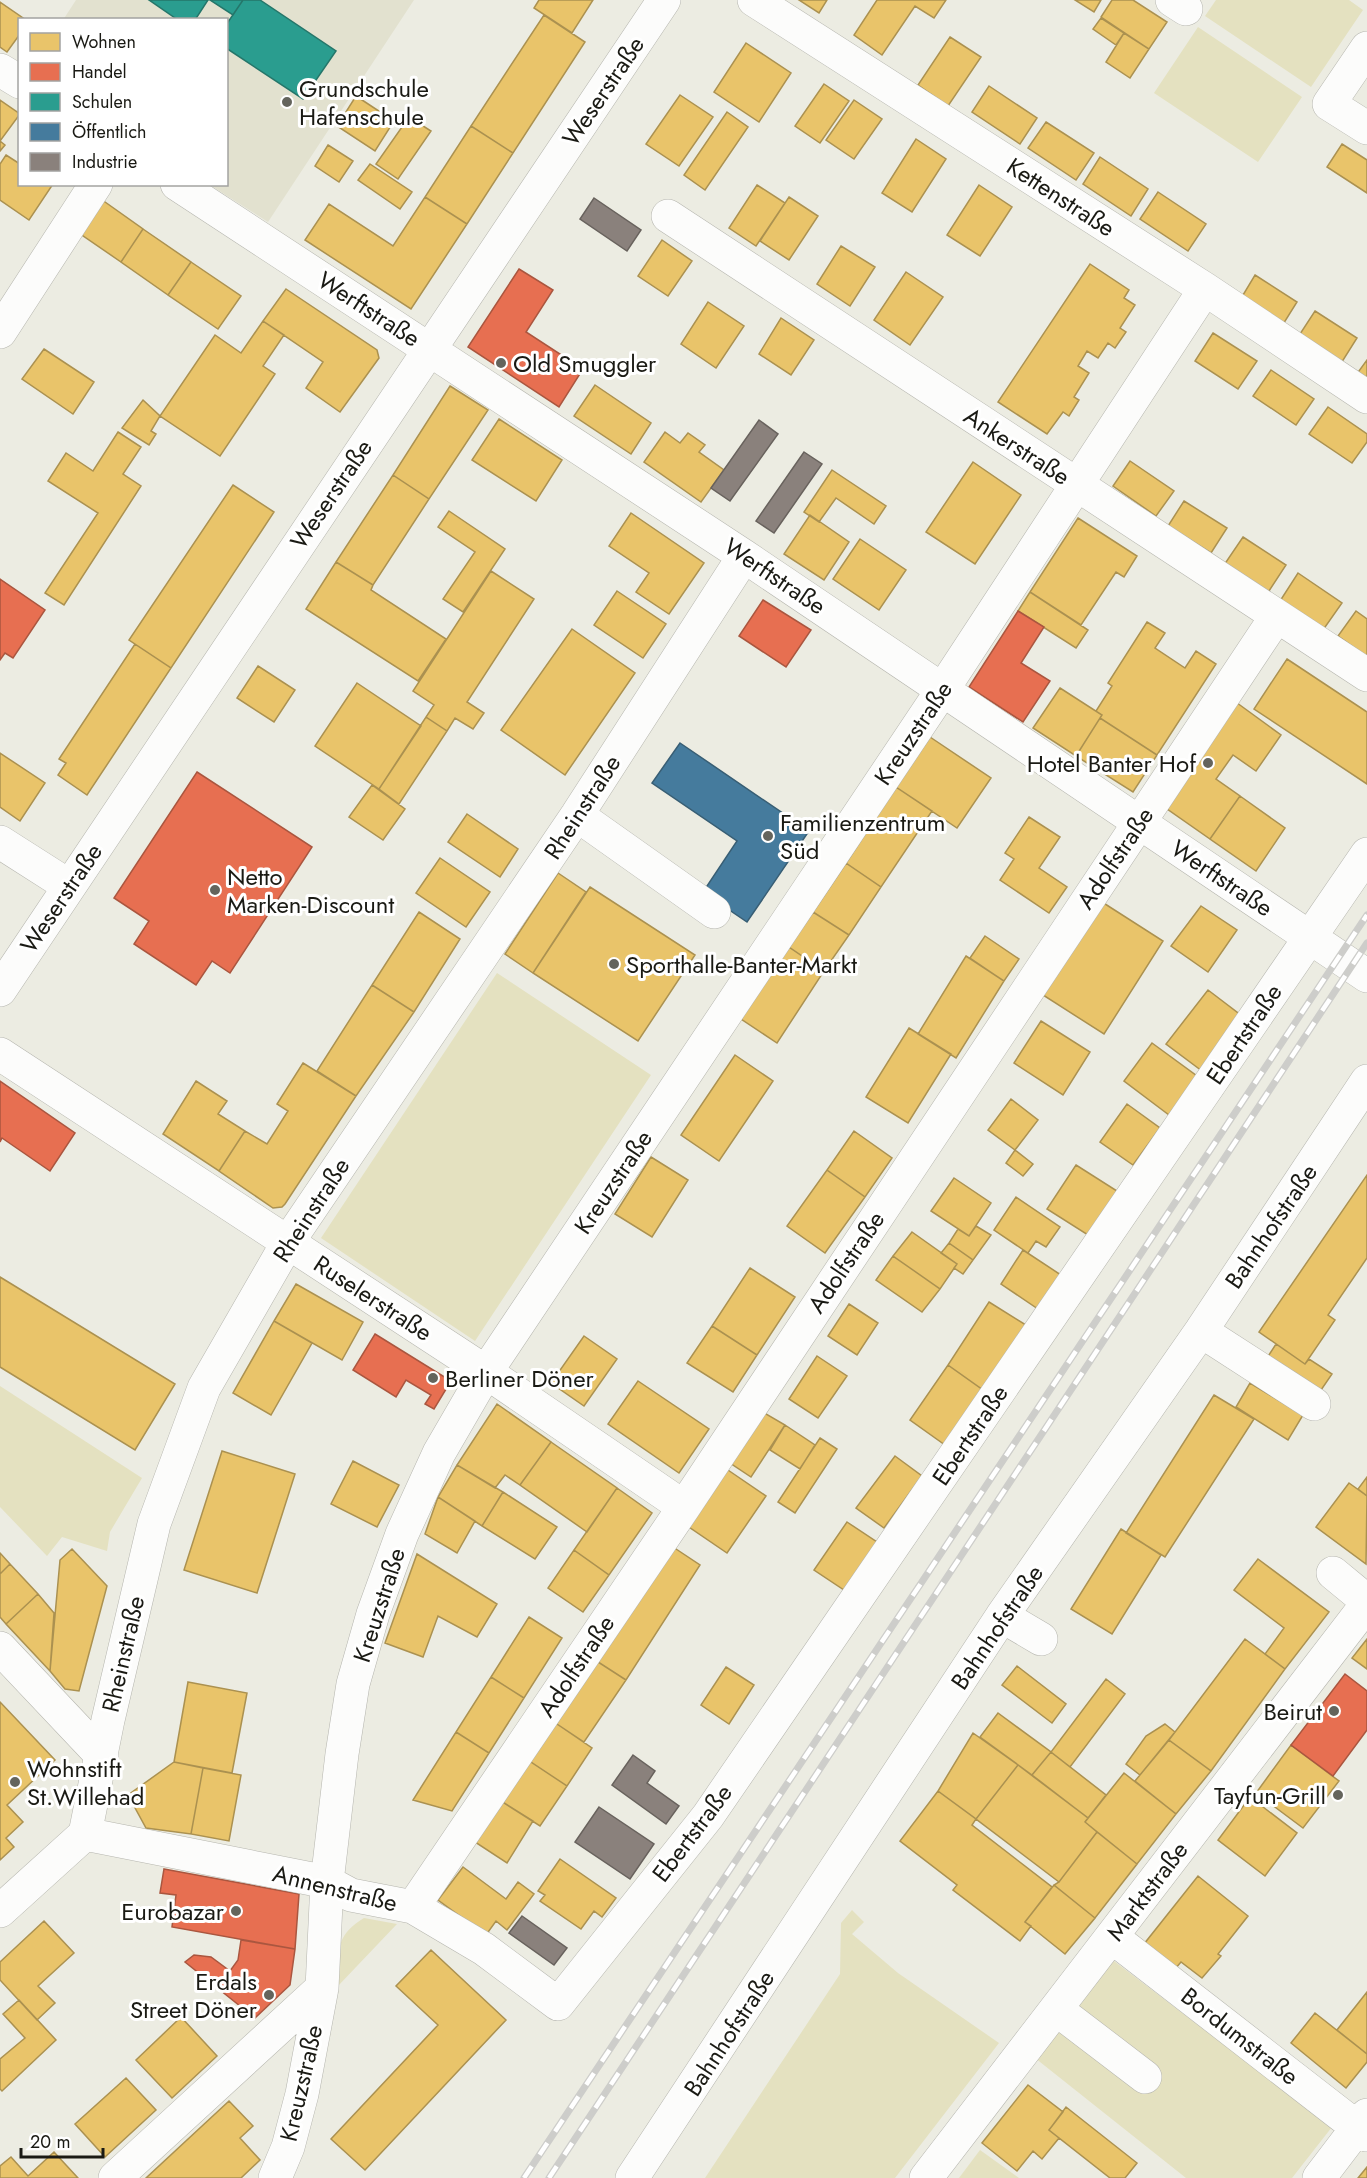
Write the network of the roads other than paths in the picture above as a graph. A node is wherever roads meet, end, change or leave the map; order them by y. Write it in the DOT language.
graph roads {
  1 [pos="663,0"];
  2 [pos="754,0"];
  3 [pos="1367,48"];
  4 [pos="0,69"];
  5 [pos="18,81"];
  6 [pos="1367,128"];
  7 [pos="95,186"];
  8 [pos="180,186"];
  9 [pos="668,216"];
  10 [pos="1205,289"];
  11 [pos="0,332"];
  12 [pos="429,348"];
  13 [pos="1367,397"];
  14 [pos="1076,484"];
  15 [pos="744,556"];
  16 [pos="1276,617"];
  17 [pos="1367,675"];
  18 [pos="943,688"];
  19 [pos="577,815"];
  20 [pos="1138,821"];
  21 [pos="0,842"];
  22 [pos="1367,854"];
  23 [pos="69,886"];
  24 [pos="714,912"];
  25 [pos="1310,938"];
  26 [pos="1367,976"];
  27 [pos="0,990"];
  28 [pos="0,1054"];
  29 [pos="1367,1081"];
  30 [pos="288,1242"];
  31 [pos="1201,1331"];
  32 [pos="486,1372"];
  33 [pos="1314,1404"];
  34 [pos="684,1507"];
  35 [pos="1333,1573"];
  36 [pos="1367,1602"];
  37 [pos="1002,1616"];
  38 [pos="1041,1639"];
  39 [pos="0,1648"];
  40 [pos="102,1756"];
  41 [pos="85,1834"];
  42 [pos="327,1882"];
  43 [pos="413,1907"];
  44 [pos="0,1911"];
  45 [pos="1112,1937"];
  46 [pos="321,1988"];
  47 [pos="558,2004"];
  48 [pos="1056,2009"];
  49 [pos="1145,2077"];
  50 [pos="1364,2126"];
  51 [pos="115,2178"];
  52 [pos="275,2178"];
  53 [pos="632,2178"];
  54 [pos="926,2178"];
  55 [pos="1318,2178"];
  1 -- 12 [label="street, Weserstraße"];
  2 -- 10 [label="street, Kettenstraße"];
  3 -- 6 [label="street"];
  4 -- 5 [label="street"];
  7 -- 11 [label="street"];
  8 -- 12 [label="street, Werftstraße"];
  9 -- 14 [label="street, Ankerstraße"];
  10 -- 13 [label="street, Kettenstraße"];
  10 -- 14 [label="street, Kreuzstraße"];
  12 -- 15 [label="street, Werftstraße"];
  12 -- 23 [label="street, Weserstraße"];
  14 -- 16 [label="street, Ankerstraße"];
  14 -- 18 [label="street, Kreuzstraße"];
  15 -- 18 [label="street, Werftstraße"];
  15 -- 19 [label="street, Rheinstraße"];
  16 -- 17 [label="street, Ankerstraße"];
  16 -- 20 [label="street, Adolfstraße"];
  18 -- 20 [label="street, Werftstraße"];
  18 -- 32 [label="street, Kreuzstraße"];
  19 -- 24 [label="street"];
  19 -- 30 [label="street, Rheinstraße"];
  20 -- 25 [label="street, Werftstraße"];
  20 -- 34 [label="street, Adolfstraße"];
  21 -- 23 [label="street"];
  22 -- 25 [label="street, Ebertstraße"];
  23 -- 27 [label="street, Weserstraße"];
  25 -- 26 [label="street, Werftstraße"];
  25 -- 47 [label="street, Ebertstraße"];
  28 -- 30 [label="street, Ruselerstraße"];
  29 -- 31 [label="street, Bahnhofstraße"];
  30 -- 32 [label="street, Ruselerstraße"];
  30 -- 40 [label="street, Rheinstraße"];
  31 -- 33 [label="street"];
  31 -- 37 [label="street, Bahnhofstraße"];
  32 -- 34 [label="street, Ruselerstraße"];
  32 -- 42 [label="street, Kreuzstraße"];
  34 -- 43 [label="street, Adolfstraße"];
  35 -- 36 [label="street"];
  36 -- 45 [label="street, Marktstraße"];
  37 -- 38 [label="street"];
  37 -- 53 [label="street, Bahnhofstraße"];
  39 -- 40 [label="street"];
  40 -- 41 [label="street, Rheinstraße"];
  41 -- 42 [label="street, Annenstraße"];
  41 -- 44 [label="street"];
  42 -- 43 [label="street, Annenstraße"];
  42 -- 46 [label="street, Kreuzstraße"];
  43 -- 47 [label="street, Annenstraße"];
  45 -- 48 [label="street, Marktstraße"];
  45 -- 50 [label="street, Bordumstraße"];
  46 -- 51 [label="street"];
  46 -- 52 [label="street, Kreuzstraße"];
  48 -- 49 [label="street"];
  48 -- 54 [label="street, Marktstraße"];
  50 -- 55 [label="street"];
}
